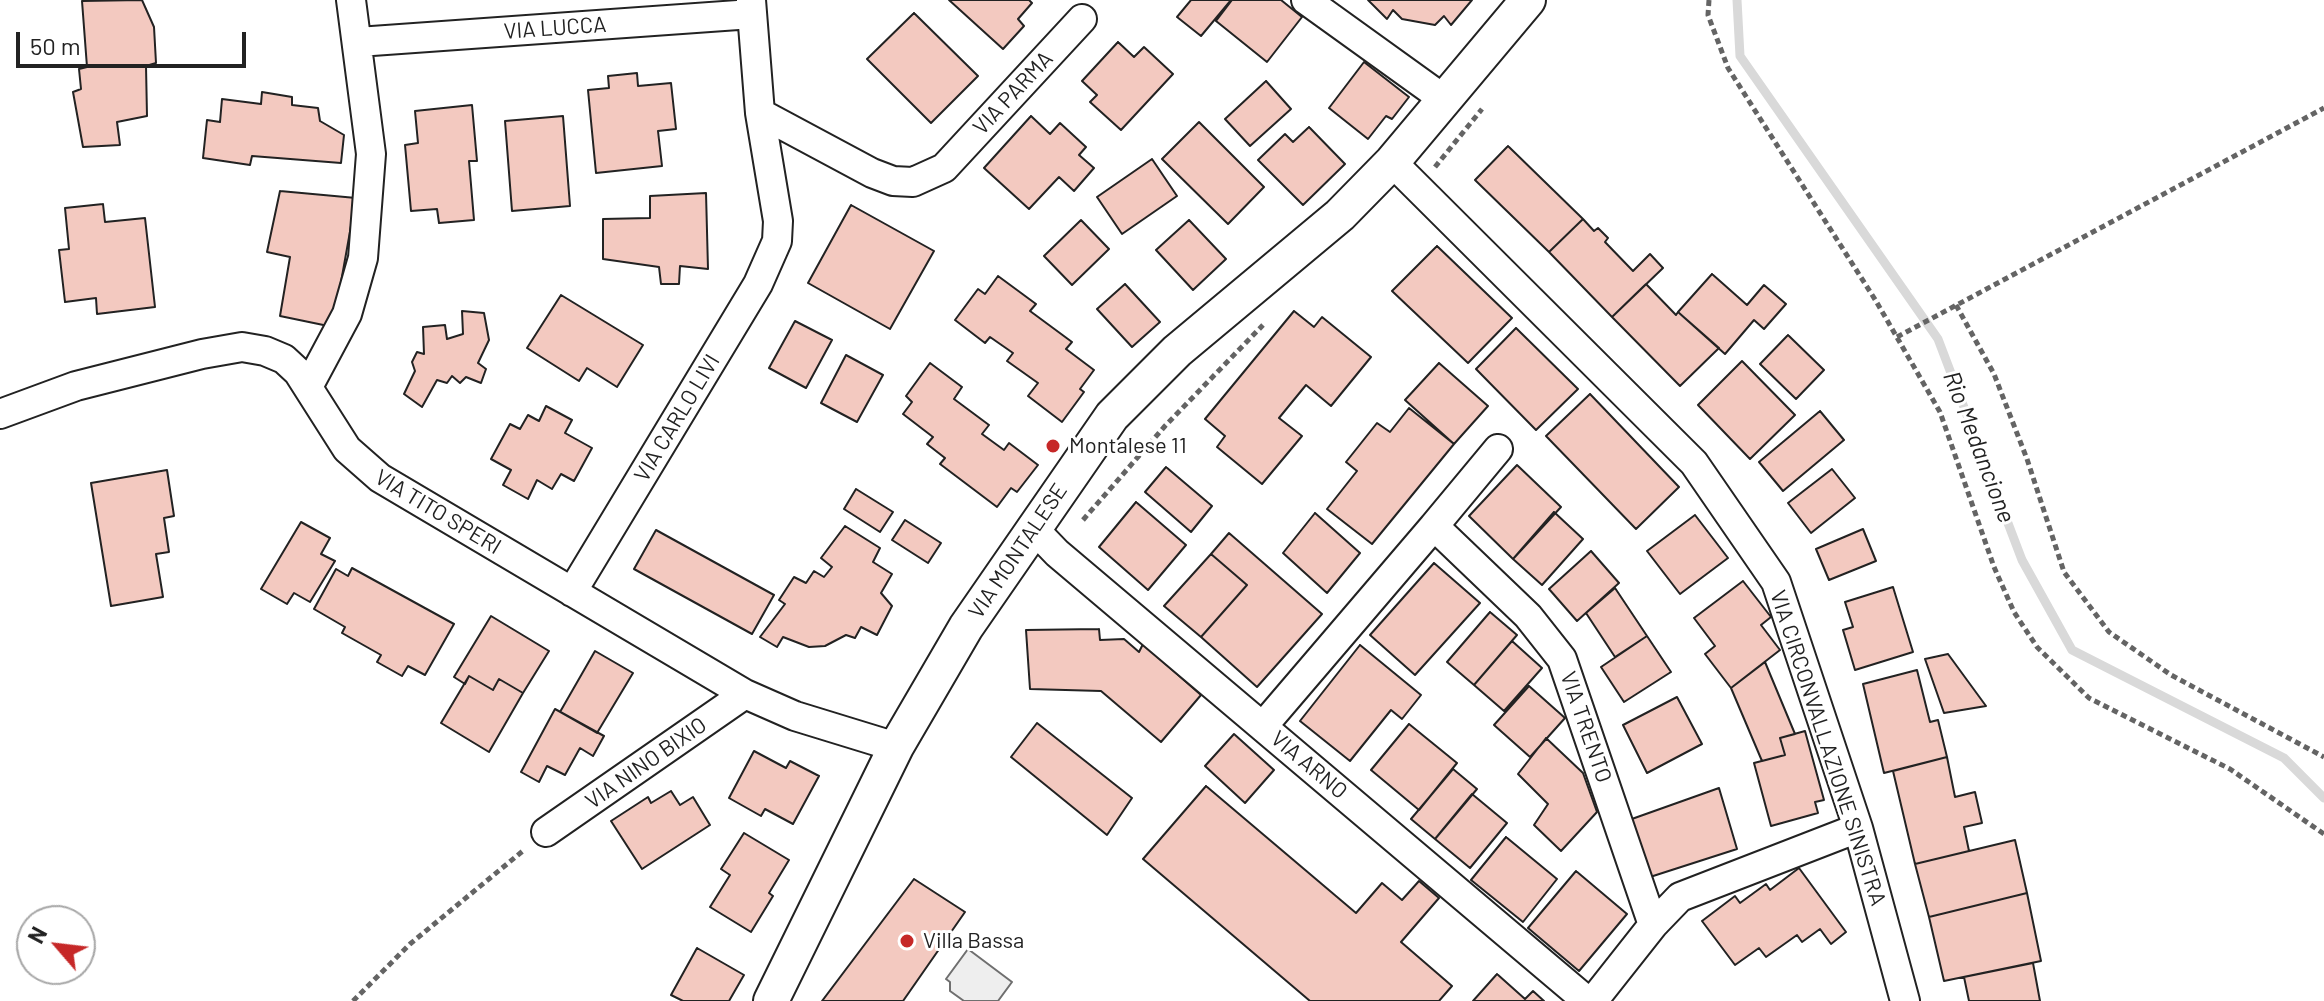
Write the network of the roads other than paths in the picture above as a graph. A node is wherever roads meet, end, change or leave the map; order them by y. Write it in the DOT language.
graph roads {
  1 [pos="351,0"];
  2 [pos="1306,0"];
  3 [pos="1528,0"];
  4 [pos="751,7"];
  5 [pos="1082,19"];
  6 [pos="358,42"];
  7 [pos="1445,100"];
  8 [pos="760,113"];
  9 [pos="1392,162"];
  10 [pos="308,387"];
  11 [pos="0,414"];
  12 [pos="1498,449"];
  13 [pos="1434,526"];
  14 [pos="1032,527"];
  15 [pos="572,592"];
  16 [pos="745,694"];
  17 [pos="1263,726"];
  18 [pos="896,747"];
  19 [pos="1858,828"];
  20 [pos="546,832"];
  21 [pos="1653,925"];
  22 [pos="771,1001"];
  23 [pos="1590,1001"];
  24 [pos="1905,1001"];
  1 -- 6 [label="street"];
  2 -- 7 [label="street"];
  3 -- 7 [label="street, VIA MONTALESE"];
  4 -- 6 [label="street, VIA LUCCA"];
  4 -- 8 [label="street"];
  5 -- 8 [label="street, VIA PARMA"];
  6 -- 10 [label="street"];
  7 -- 9 [label="street, VIA MONTALESE"];
  8 -- 15 [label="street, VIA CARLO LIVI"];
  9 -- 14 [label="street, VIA MONTALESE"];
  9 -- 19 [label="street, VIA CIRCONVALLAZIONE SINISTRA"];
  10 -- 11 [label="street, VIA TITO SPERI"];
  10 -- 15 [label="street, VIA TITO SPERI"];
  12 -- 13 [label="street"];
  13 -- 17 [label="street"];
  13 -- 21 [label="street, VIA TRENTO"];
  14 -- 17 [label="street, VIA ARNO"];
  14 -- 18 [label="street, VIA MONTALESE"];
  15 -- 16 [label="street, VIA TITO SPERI"];
  16 -- 18 [label="street, VIA TITO SPERI"];
  16 -- 20 [label="street, VIA NINO BIXIO"];
  17 -- 23 [label="street, VIA ARNO"];
  18 -- 22 [label="street, VIA MONTALESE"];
  19 -- 21 [label="street"];
  19 -- 24 [label="street, VIA CIRCONVALLAZIONE SINISTRA"];
  21 -- 23 [label="street"];
}
